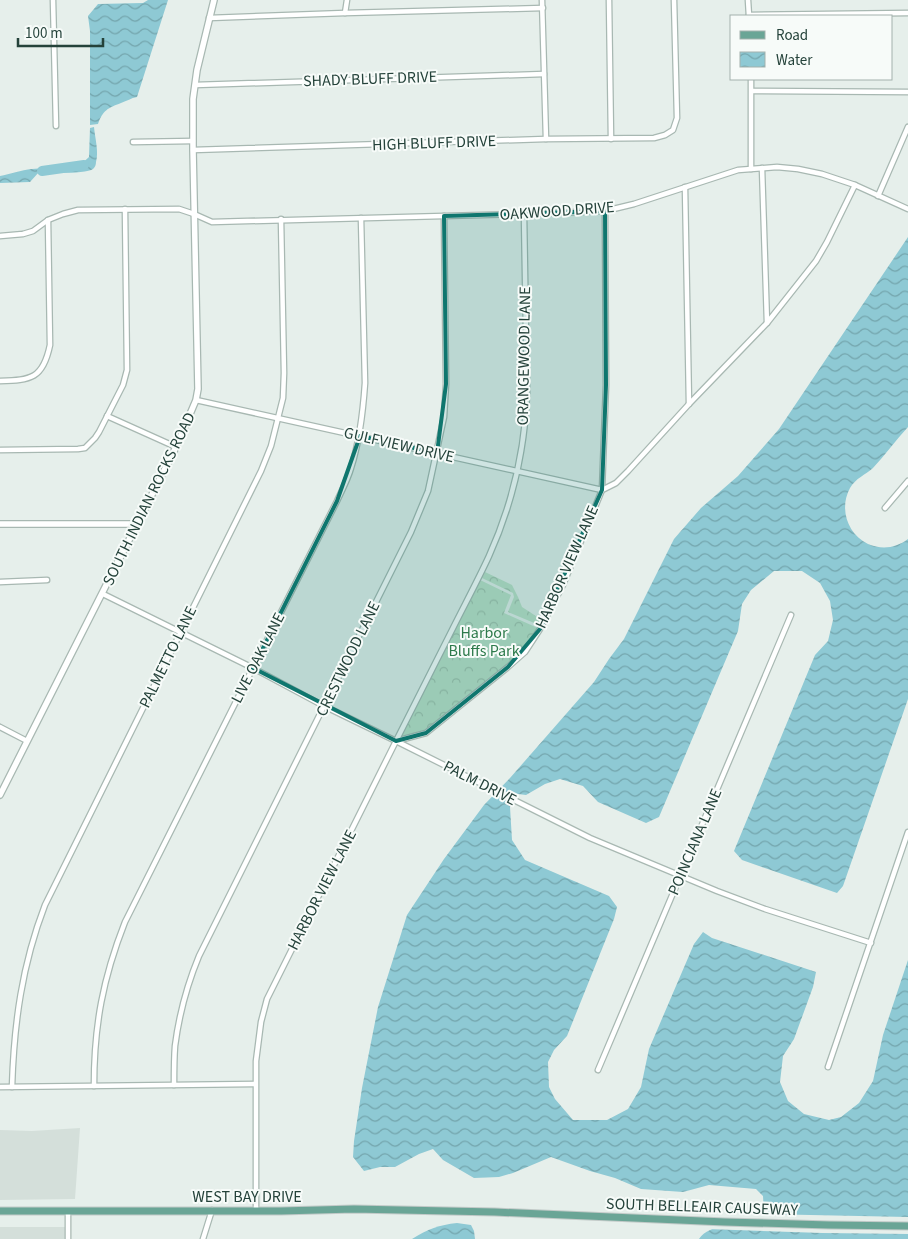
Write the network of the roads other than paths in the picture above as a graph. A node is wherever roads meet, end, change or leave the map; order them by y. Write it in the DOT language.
graph roads {
  1 [pos="53,0"];
  2 [pos="214,0"];
  3 [pos="347,0"];
  4 [pos="542,0"];
  5 [pos="609,0"];
  6 [pos="674,0"];
  7 [pos="748,0"];
  8 [pos="543,8"];
  9 [pos="345,13"];
  10 [pos="908,13"];
  11 [pos="749,15"];
  12 [pos="802,15"];
  13 [pos="209,18"];
  14 [pos="544,74"];
  15 [pos="751,80"];
  16 [pos="195,85"];
  17 [pos="752,91"];
  18 [pos="908,92"];
  19 [pos="56,126"];
  20 [pos="908,127"];
  21 [pos="611,138"];
  22 [pos="546,139"];
  23 [pos="193,141"];
  24 [pos="133,142"];
  25 [pos="193,150"];
  26 [pos="762,168"];
  27 [pos="751,169"];
  28 [pos="855,185"];
  29 [pos="685,187"];
  30 [pos="878,196"];
  31 [pos="125,209"];
  32 [pos="908,209"];
  33 [pos="605,210"];
  34 [pos="194,214"];
  35 [pos="524,214"];
  36 [pos="444,216"];
  37 [pos="361,218"];
  38 [pos="281,219"];
  39 [pos="48,220"];
  40 [pos="0,236"];
  41 [pos="767,323"];
  42 [pos="0,381"];
  43 [pos="196,400"];
  44 [pos="689,404"];
  45 [pos="107,416"];
  46 [pos="279,418"];
  47 [pos="360,436"];
  48 [pos="176,447"];
  49 [pos="0,450"];
  50 [pos="437,453"];
  51 [pos="517,471"];
  52 [pos="908,482"];
  53 [pos="602,490"];
  54 [pos="885,508"];
  55 [pos="0,524"];
  56 [pos="136,524"];
  57 [pos="47,580"];
  58 [pos="0,582"];
  59 [pos="102,594"];
  60 [pos="791,615"];
  61 [pos="180,632"];
  62 [pos="252,668"];
  63 [pos="324,706"];
  64 [pos="0,728"];
  65 [pos="27,741"];
  66 [pos="396,741"];
  67 [pos="0,796"];
  68 [pos="908,832"];
  69 [pos="680,876"];
  70 [pos="871,943"];
  71 [pos="828,1067"];
  72 [pos="598,1070"];
  73 [pos="255,1084"];
  74 [pos="174,1085"];
  75 [pos="94,1086"];
  76 [pos="0,1087"];
  77 [pos="12,1087"];
  78 [pos="212,1210"];
  79 [pos="256,1210"];
  80 [pos="0,1211"];
  81 [pos="68,1211"];
  82 [pos="494,1212"];
  83 [pos="908,1226"];
  84 [pos="68,1239"];
  85 [pos="203,1239"];
  1 -- 19 [label="street"];
  2 -- 13 [label="street, SOUTH INDIAN ROCKS ROAD"];
  3 -- 9 [label="street"];
  4 -- 8 [label="street"];
  5 -- 21 [label="street"];
  6 -- 21 [label="street, HIGH BLUFF DRIVE"];
  7 -- 11 [label="street"];
  8 -- 9 [label="street"];
  8 -- 14 [label="street"];
  9 -- 13 [label="street"];
  10 -- 12 [label="street"];
  13 -- 16 [label="street, SOUTH INDIAN ROCKS ROAD"];
  14 -- 16 [label="street, SHADY BLUFF DRIVE"];
  14 -- 22 [label="street"];
  15 -- 17 [label="street"];
  16 -- 23 [label="street, SOUTH INDIAN ROCKS ROAD"];
  17 -- 18 [label="street"];
  17 -- 27 [label="street"];
  20 -- 30 [label="street"];
  21 -- 22 [label="street, HIGH BLUFF DRIVE"];
  22 -- 25 [label="street, HIGH BLUFF DRIVE"];
  23 -- 24 [label="street"];
  23 -- 25 [label="street, SOUTH INDIAN ROCKS ROAD"];
  25 -- 34 [label="street, SOUTH INDIAN ROCKS ROAD"];
  26 -- 27 [label="street, OAKWOOD DRIVE"];
  26 -- 28 [label="street, OAKWOOD DRIVE"];
  26 -- 41 [label="street"];
  27 -- 29 [label="street, OAKWOOD DRIVE"];
  28 -- 30 [label="street, OAKWOOD DRIVE"];
  28 -- 41 [label="street, HARBOR VIEW LANE"];
  29 -- 33 [label="street, OAKWOOD DRIVE"];
  29 -- 44 [label="street"];
  30 -- 32 [label="street, OAKWOOD DRIVE"];
  31 -- 34 [label="street, OAKWOOD DRIVE"];
  31 -- 39 [label="street, OAKWOOD DRIVE"];
  31 -- 45 [label="street"];
  33 -- 35 [label="street, OAKWOOD DRIVE"];
  33 -- 53 [label="street"];
  34 -- 38 [label="street, OAKWOOD DRIVE"];
  34 -- 43 [label="street, SOUTH INDIAN ROCKS ROAD"];
  35 -- 36 [label="street, OAKWOOD DRIVE"];
  35 -- 51 [label="street, ORANGEWOOD LANE"];
  36 -- 37 [label="street, OAKWOOD DRIVE"];
  36 -- 50 [label="street, CRESTWOOD LANE"];
  37 -- 38 [label="street, OAKWOOD DRIVE"];
  37 -- 47 [label="street, LIVE OAK LANE"];
  38 -- 46 [label="street, PALMETTO LANE"];
  39 -- 40 [label="street, OAKWOOD DRIVE"];
  39 -- 42 [label="street"];
  41 -- 44 [label="street, HARBOR VIEW LANE"];
  43 -- 46 [label="street, GULFVIEW DRIVE"];
  43 -- 48 [label="street, SOUTH INDIAN ROCKS ROAD"];
  44 -- 53 [label="street, HARBOR VIEW LANE"];
  45 -- 48 [label="street"];
  45 -- 49 [label="street"];
  46 -- 47 [label="street, GULFVIEW DRIVE"];
  46 -- 61 [label="street, PALMETTO LANE"];
  47 -- 50 [label="street, GULFVIEW DRIVE"];
  47 -- 62 [label="street, LIVE OAK LANE"];
  48 -- 56 [label="street, SOUTH INDIAN ROCKS ROAD"];
  50 -- 51 [label="street, GULFVIEW DRIVE"];
  50 -- 63 [label="street, CRESTWOOD LANE"];
  51 -- 53 [label="street, GULFVIEW DRIVE"];
  51 -- 66 [label="street, ORANGEWOOD LANE"];
  52 -- 54 [label="street"];
  53 -- 66 [label="street, HARBOR VIEW LANE"];
  55 -- 56 [label="street"];
  56 -- 59 [label="street, SOUTH INDIAN ROCKS ROAD"];
  57 -- 58 [label="street"];
  59 -- 61 [label="street, PALM DRIVE"];
  59 -- 65 [label="street, SOUTH INDIAN ROCKS ROAD"];
  60 -- 69 [label="street, POINCIANA LANE"];
  61 -- 62 [label="street, PALM DRIVE"];
  61 -- 77 [label="street, PALMETTO LANE"];
  62 -- 63 [label="street, PALM DRIVE"];
  62 -- 75 [label="street, LIVE OAK LANE"];
  63 -- 66 [label="street, PALM DRIVE"];
  63 -- 74 [label="street, CRESTWOOD LANE"];
  64 -- 65 [label="street"];
  65 -- 67 [label="street, SOUTH INDIAN ROCKS ROAD"];
  66 -- 69 [label="street, PALM DRIVE"];
  66 -- 73 [label="street, HARBOR VIEW LANE"];
  68 -- 70 [label="street"];
  69 -- 70 [label="street, PALM DRIVE"];
  69 -- 72 [label="street, POINCIANA LANE"];
  70 -- 71 [label="street"];
  73 -- 74 [label="street"];
  73 -- 79 [label="street, HARBOR VIEW LANE"];
  74 -- 75 [label="street"];
  75 -- 77 [label="street"];
  76 -- 77 [label="street"];
  78 -- 79 [label="main road, WEST BAY DRIVE"];
  78 -- 81 [label="main road, WEST BAY DRIVE"];
  78 -- 85 [label="street"];
  79 -- 82 [label="main road, WEST BAY DRIVE"];
  80 -- 81 [label="main road, WEST BAY DRIVE"];
  81 -- 84 [label="street"];
  82 -- 83 [label="main road, SOUTH BELLEAIR CAUSEWAY"];
}
